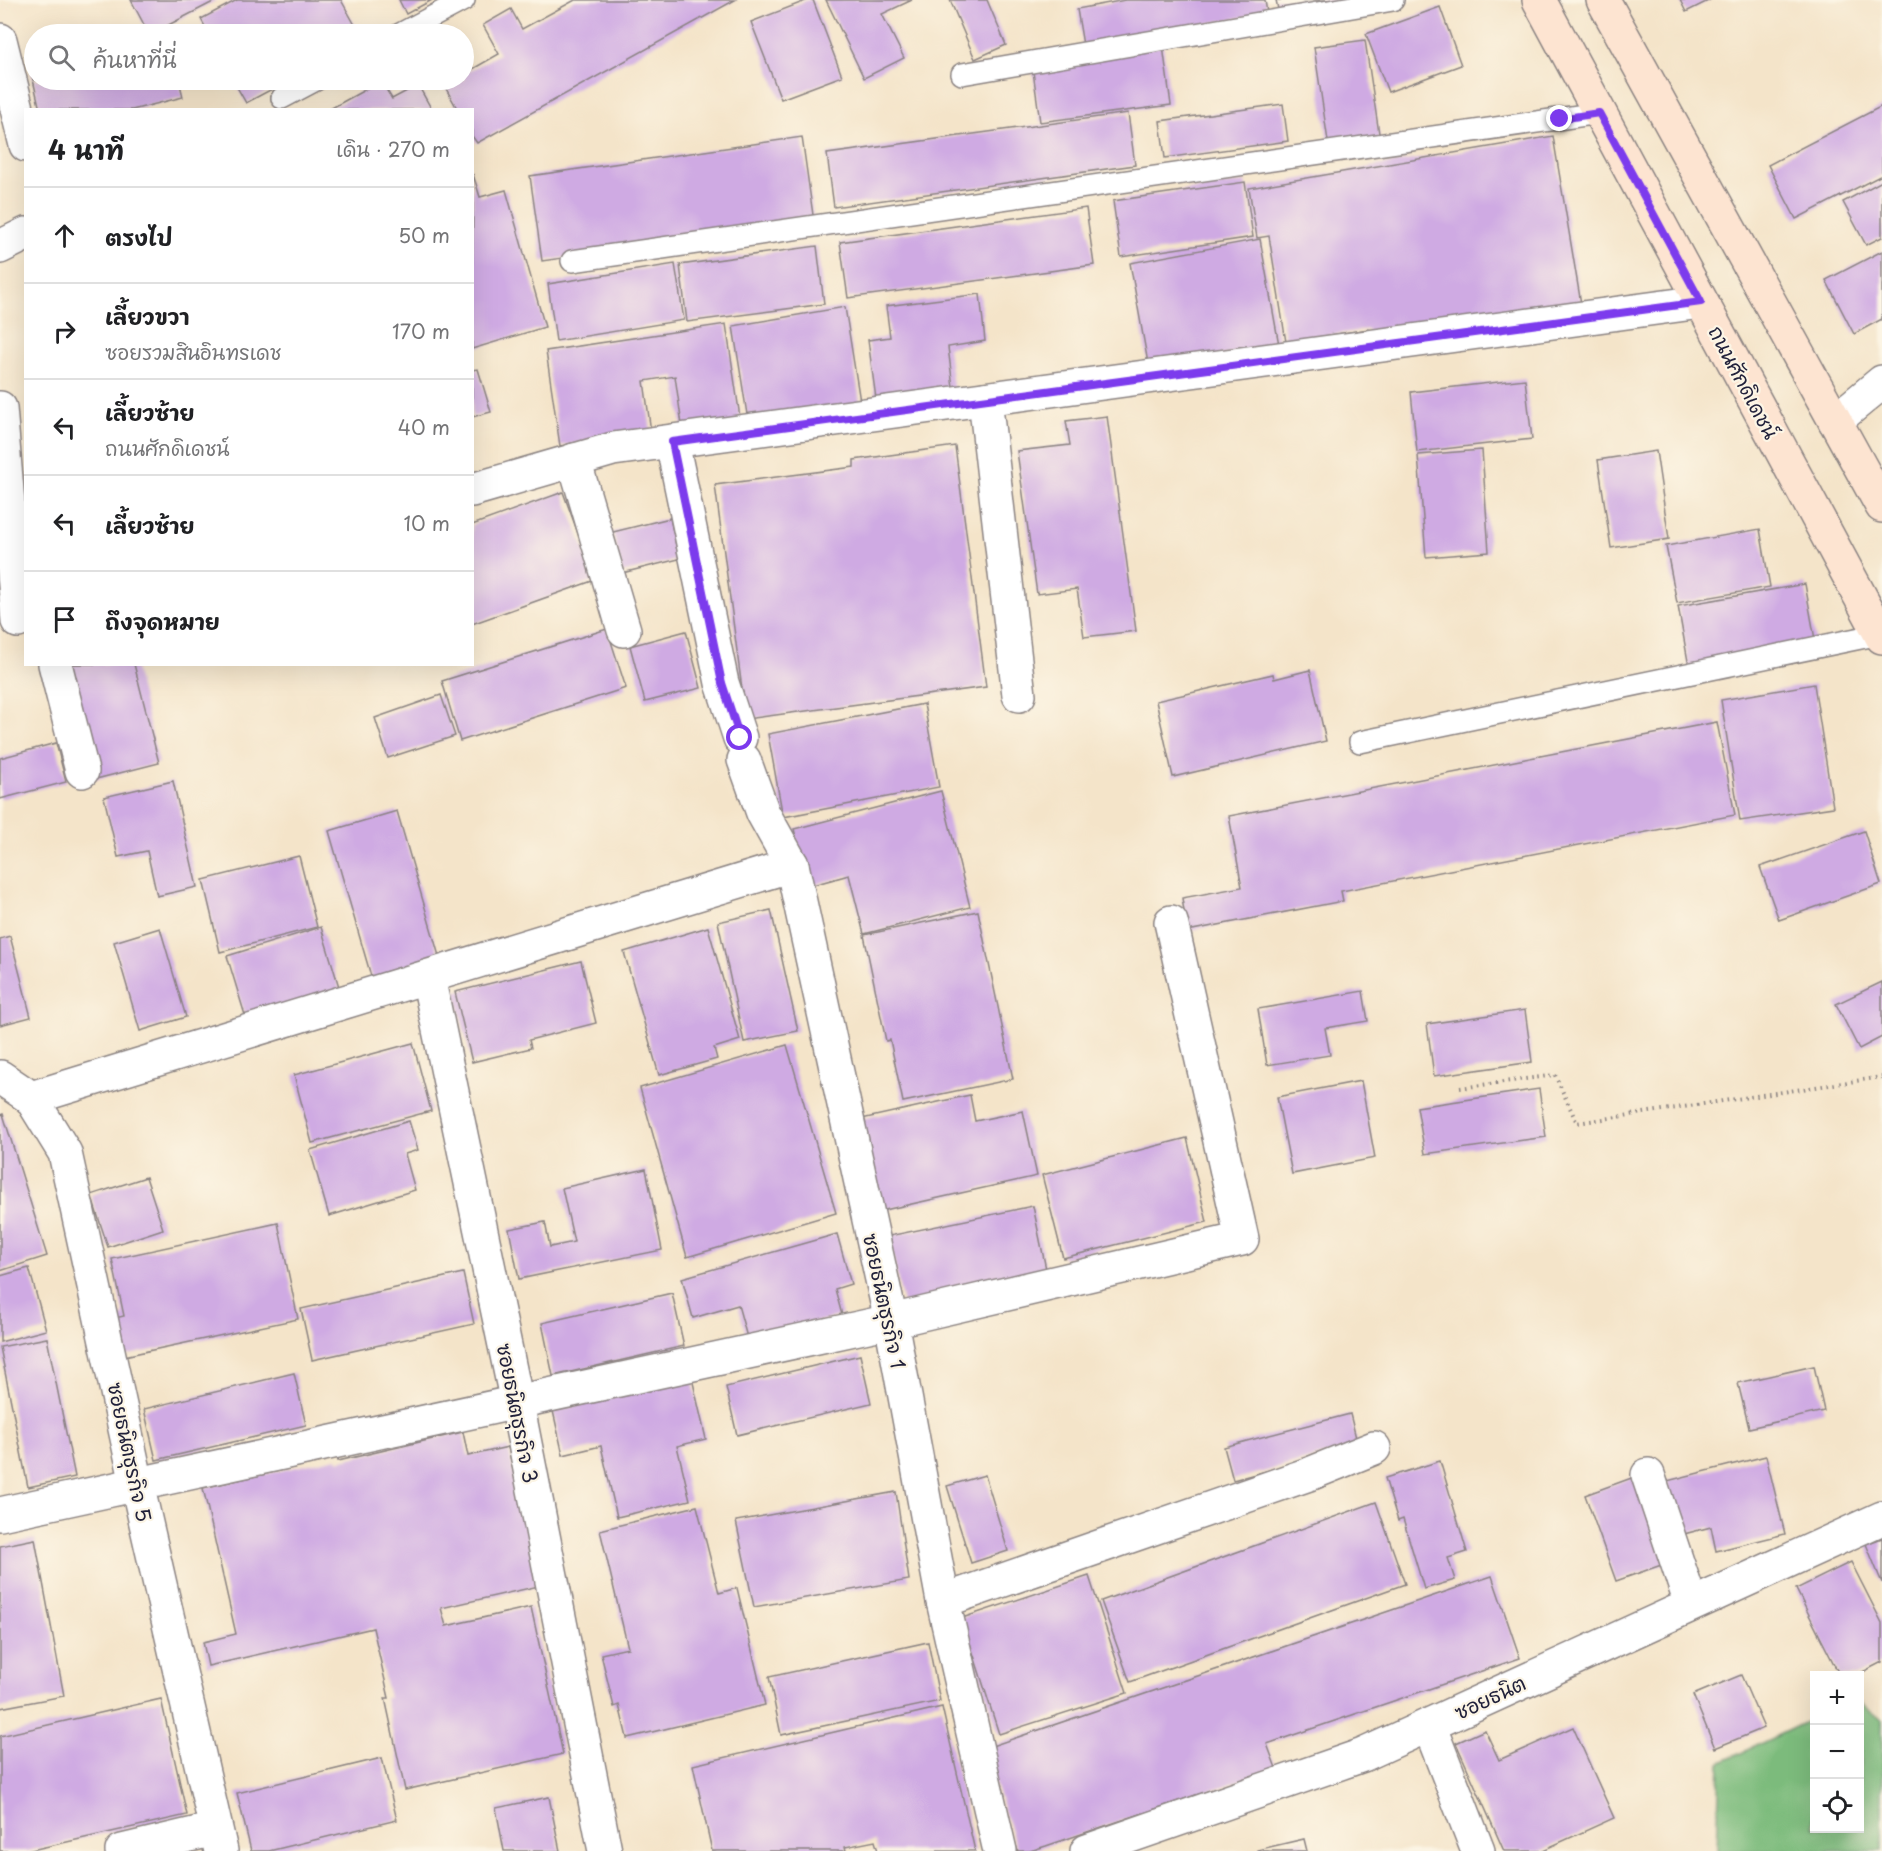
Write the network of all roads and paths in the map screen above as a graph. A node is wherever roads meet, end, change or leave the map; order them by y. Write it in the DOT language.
graph roads {
  1 [pos="464,0"];
  2 [pos="1393,0"];
  3 [pos="1539,0"];
  4 [pos="1603,0"];
  5 [pos="419,24"];
  6 [pos="0,40"];
  7 [pos="962,74"];
  8 [pos="297,90"];
  9 [pos="282,98"];
  10 [pos="1599,113"];
  11 [pos="24,137"];
  12 [pos="24,235"];
  13 [pos="0,247"];
  14 [pos="572,261"];
  15 [pos="1701,302"];
  16 [pos="1882,382"];
  17 [pos="984,399"];
  18 [pos="0,408"];
  19 [pos="1835,421"];
  20 [pos="672,442"];
  21 [pos="574,460"];
  22 [pos="474,489"];
  23 [pos="1882,506"];
  24 [pos="14,622"];
  25 [pos="624,630"];
  26 [pos="1881,635"];
  27 [pos="56,666"];
  28 [pos="1019,695"];
  29 [pos="1360,742"];
  30 [pos="82,771"];
  31 [pos="792,865"];
  32 [pos="1171,922"];
  33 [pos="428,976"];
  34 [pos="0,1077"];
  35 [pos="1882,1077"];
  36 [pos="1460,1088"];
  37 [pos="31,1098"];
  38 [pos="891,1321"];
  39 [pos="517,1402"];
  40 [pos="1374,1448"];
  41 [pos="1648,1475"];
  42 [pos="137,1484"];
  43 [pos="0,1514"];
  44 [pos="1882,1518"];
  45 [pos="942,1601"];
  46 [pos="1691,1604"];
  47 [pos="1429,1725"];
  48 [pos="218,1840"];
  49 [pos="122,1851"];
  50 [pos="604,1851"];
  51 [pos="1000,1851"];
  52 [pos="1088,1851"];
  53 [pos="1478,1851"];
  1 -- 5 [label="lane"];
  2 -- 7 [label="lane"];
  3 -- 10 [label="main road, ถนนศักดิเดชน์"];
  4 -- 19 [label="main road"];
  6 -- 11 [label="street"];
  8 -- 9 [label="lane"];
  10 -- 14 [label="lane"];
  10 -- 15 [label="main road, ถนนศักดิเดชน์"];
  12 -- 13 [label="street"];
  15 -- 17 [label="street"];
  15 -- 26 [label="main road, ถนนศักดิเดชน์"];
  16 -- 19 [label="street"];
  17 -- 20 [label="street"];
  17 -- 28 [label="street"];
  18 -- 24 [label="street"];
  19 -- 23 [label="main road"];
  20 -- 21 [label="street"];
  20 -- 31 [label="street, ซอยธนิตธุรกิจ 1"];
  21 -- 22 [label="street"];
  21 -- 25 [label="street"];
  26 -- 29 [label="lane"];
  27 -- 30 [label="street"];
  31 -- 33 [label="street"];
  31 -- 38 [label="street, ซอยธนิตธุรกิจ 1"];
  32 -- 38 [label="street"];
  33 -- 37 [label="street"];
  33 -- 39 [label="street, ซอยธนิตธุรกิจ 3"];
  34 -- 37 [label="street, ซอยธนิตธุรกิจ 5"];
  35 -- 36 [label="path"];
  37 -- 42 [label="street, ซอยธนิตธุรกิจ 5"];
  38 -- 39 [label="street"];
  38 -- 45 [label="street, ซอยธนิตธุรกิจ 1"];
  39 -- 42 [label="street"];
  39 -- 50 [label="street, ซอยธนิตธุรกิจ 3"];
  40 -- 45 [label="street"];
  41 -- 46 [label="street"];
  42 -- 43 [label="street"];
  42 -- 48 [label="street, ซอยธนิตธุรกิจ 5"];
  44 -- 46 [label="street, ซอยธนิต"];
  45 -- 51 [label="street, ซอยธนิตธุรกิจ 1"];
  46 -- 47 [label="street, ซอยธนิต"];
  47 -- 52 [label="street, ซอยธนิต"];
  47 -- 53 [label="street"];
  48 -- 49 [label="street"];
}
